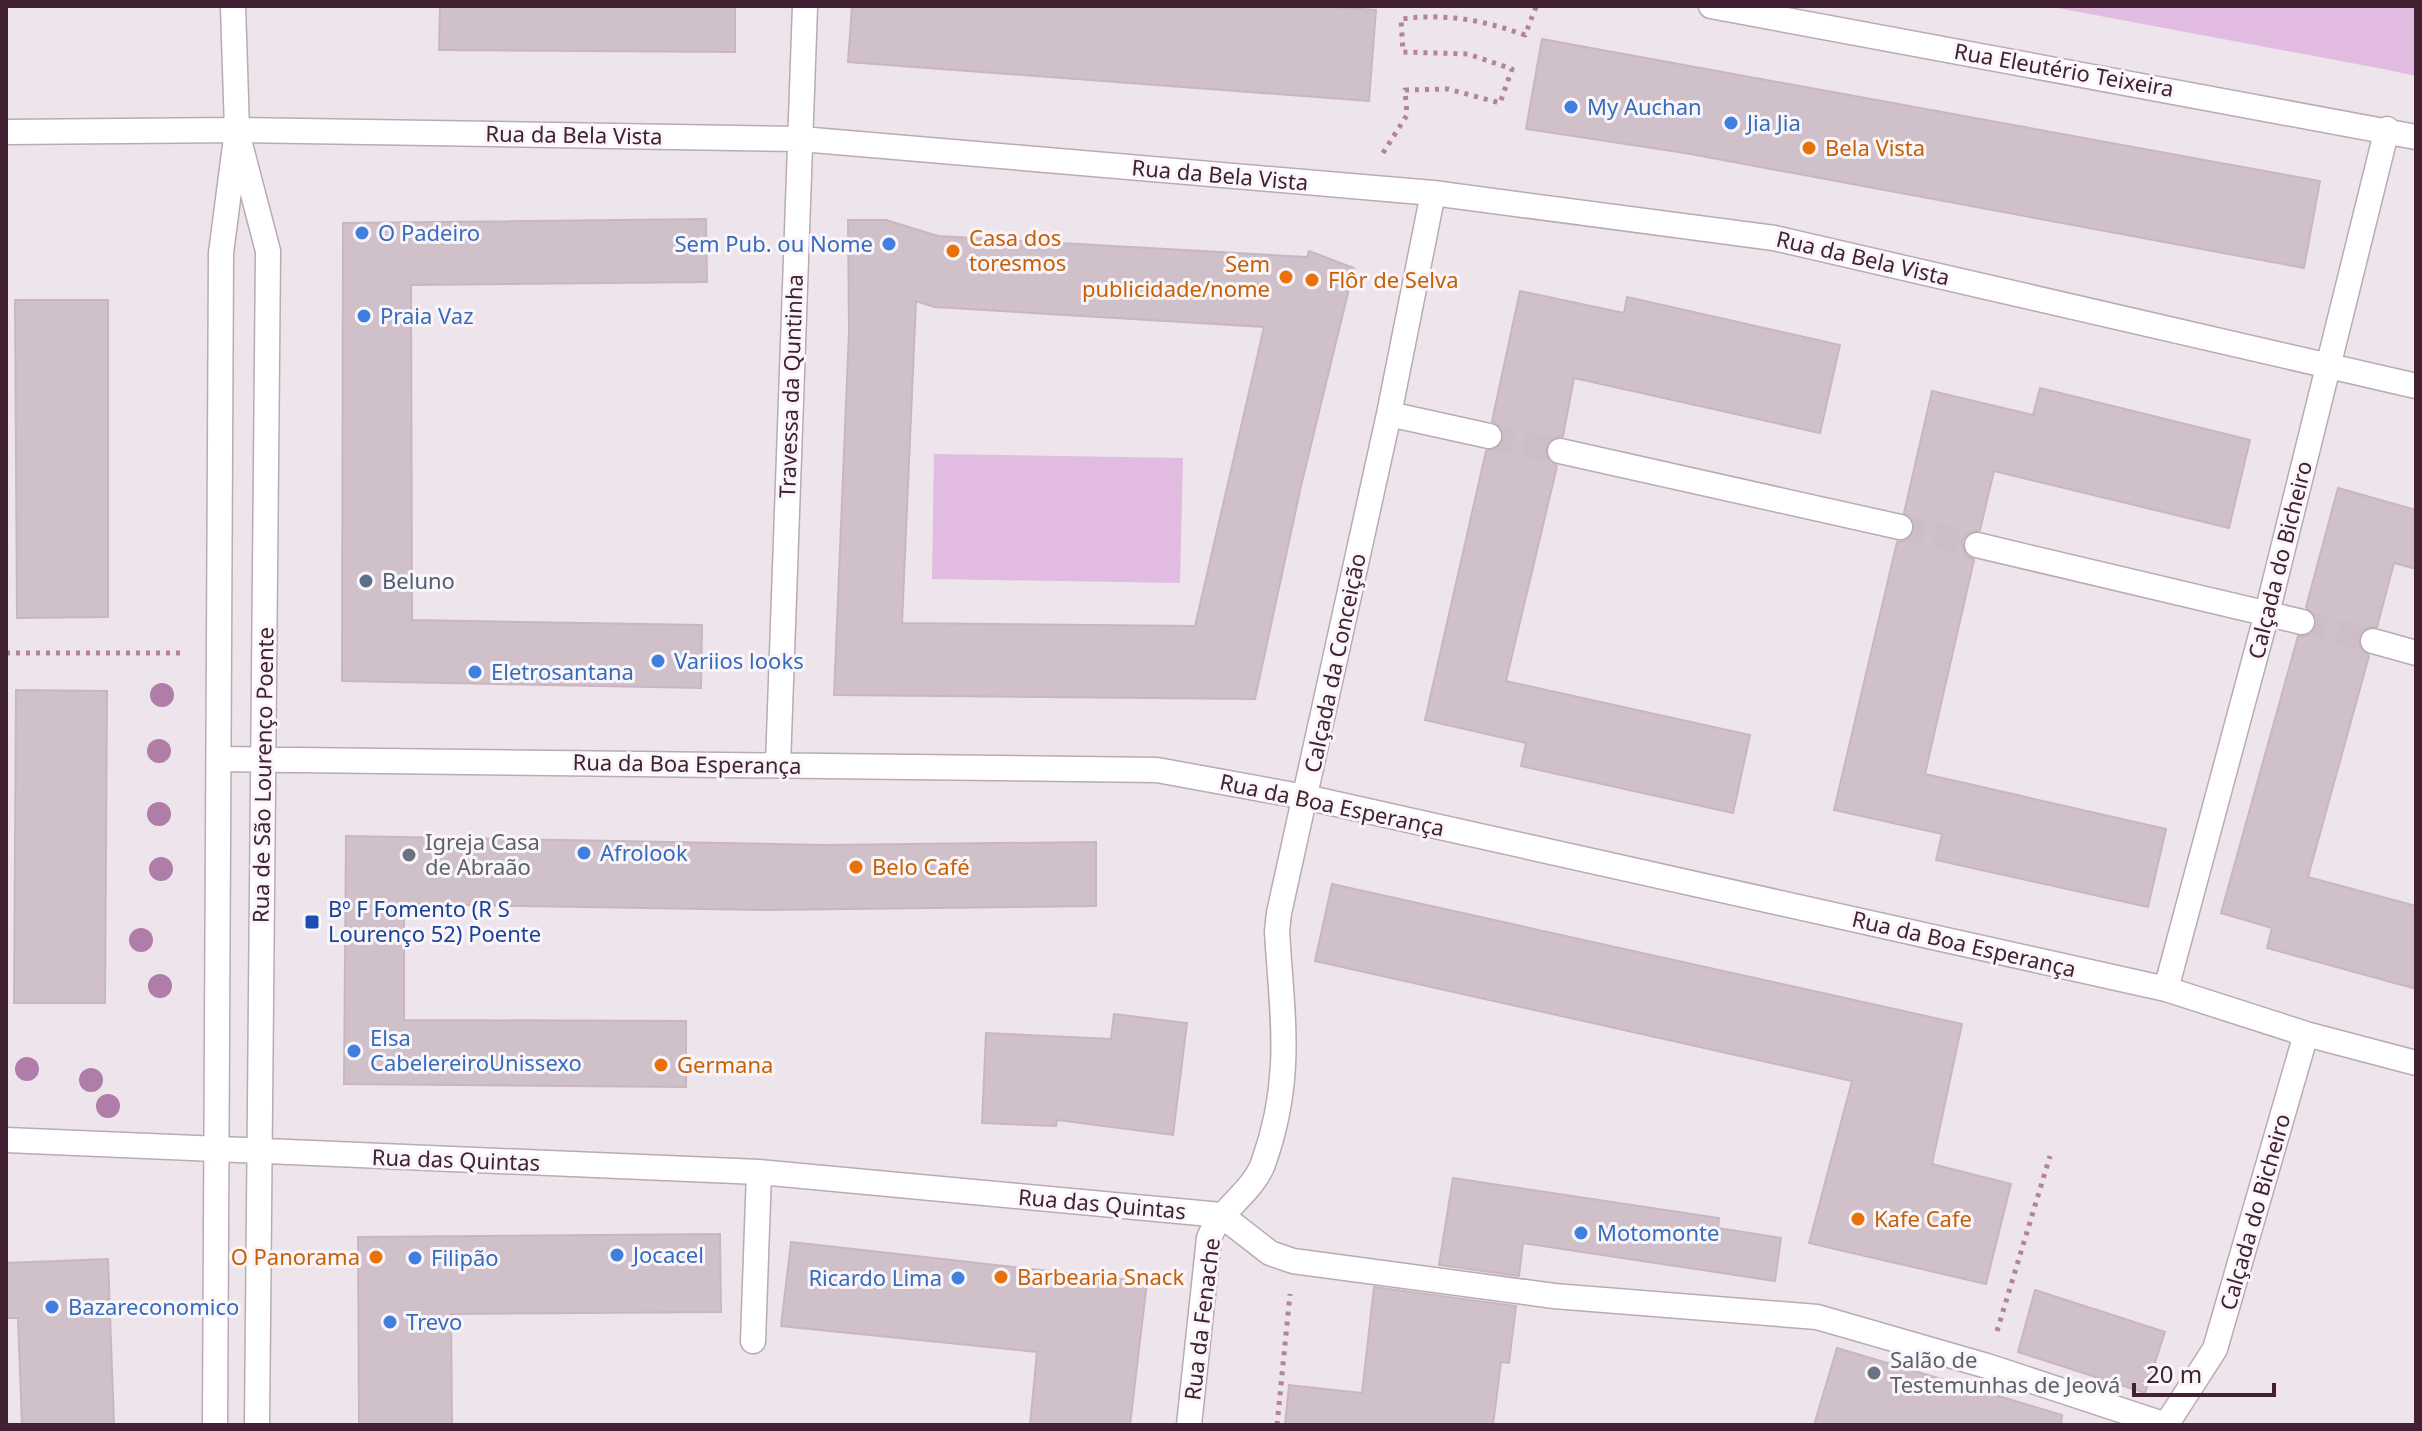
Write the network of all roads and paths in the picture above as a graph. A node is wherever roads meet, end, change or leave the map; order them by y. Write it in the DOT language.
graph roads {
  1 [pos="233,6"];
  2 [pos="805,6"];
  3 [pos="1530,6"];
  4 [pos="1711,6"];
  5 [pos="2387,129"];
  6 [pos="237,130"];
  7 [pos="6,132"];
  8 [pos="2416,137"];
  9 [pos="801,139"];
  10 [pos="1362,188"];
  11 [pos="1433,193"];
  12 [pos="2330,363"];
  13 [pos="2416,386"];
  14 [pos="1389,414"];
  15 [pos="1489,436"];
  16 [pos="1560,451"];
  17 [pos="1900,527"];
  18 [pos="1977,545"];
  19 [pos="2267,613"];
  20 [pos="2302,622"];
  21 [pos="2373,641"];
  22 [pos="221,652"];
  23 [pos="6,653"];
  24 [pos="2416,653"];
  25 [pos="220,759"];
  26 [pos="263,759"];
  27 [pos="778,765"];
  28 [pos="1305,797"];
  29 [pos="2166,989"];
  30 [pos="2306,1034"];
  31 [pos="2416,1063"];
  32 [pos="6,1140"];
  33 [pos="217,1150"];
  34 [pos="258,1152"];
  35 [pos="2050,1156"];
  36 [pos="759,1172"];
  37 [pos="1221,1215"];
  38 [pos="1293,1261"];
  39 [pos="753,1341"];
  40 [pos="1987,1366"];
  41 [pos="215,1425"];
  42 [pos="257,1425"];
  43 [pos="1189,1425"];
  44 [pos="1277,1425"];
  45 [pos="2166,1425"];
  1 -- 6 [label="street, Rua de São Lourenço Poente"];
  2 -- 9 [label="street, Travessa da Quntinha"];
  3 -- 10 [label="path"];
  4 -- 5 [label="street, Rua Eleutério Teixeira"];
  5 -- 8 [label="street, Rua Eleutério Teixeira"];
  5 -- 12 [label="street, Calçada do Bicheiro"];
  6 -- 7 [label="street, Rua da Bela Vista"];
  6 -- 9 [label="street, Rua da Bela Vista"];
  6 -- 22 [label="street, Rua de São Lourenço Poente"];
  6 -- 26 [label="street, Rua de São Lourenço Poente"];
  9 -- 10 [label="street, Rua da Bela Vista"];
  9 -- 27 [label="street, Travessa da Quntinha"];
  10 -- 11 [label="street, Rua da Bela Vista"];
  11 -- 12 [label="street, Rua da Bela Vista"];
  11 -- 14 [label="street, Calçada da Conceição"];
  12 -- 13 [label="street, Rua da Bela Vista"];
  12 -- 19 [label="street, Calçada do Bicheiro"];
  14 -- 15 [label="street"];
  14 -- 28 [label="street, Calçada da Conceição"];
  16 -- 17 [label="street"];
  18 -- 19 [label="street"];
  19 -- 20 [label="street"];
  19 -- 29 [label="street, Calçada do Bicheiro"];
  21 -- 24 [label="street"];
  22 -- 23 [label="path"];
  22 -- 25 [label="street, Rua de São Lourenço Poente"];
  25 -- 26 [label="street, Rua da Boa Esperança"];
  25 -- 33 [label="street, Rua de São Lourenço Poente"];
  26 -- 27 [label="street, Rua da Boa Esperança"];
  26 -- 34 [label="street, Rua de São Lourenço Poente"];
  27 -- 28 [label="street, Rua da Boa Esperança"];
  28 -- 29 [label="street, Rua da Boa Esperança"];
  28 -- 37 [label="street, Calçada da Conceição"];
  29 -- 30 [label="street, Rua da Boa Esperança"];
  30 -- 31 [label="street, Rua da Boa Esperança"];
  30 -- 45 [label="street, Calçada do Bicheiro"];
  32 -- 33 [label="street, Rua das Quintas"];
  33 -- 34 [label="street, Rua das Quintas"];
  33 -- 41 [label="street, Rua de São Lourenço Poente"];
  34 -- 36 [label="street, Rua das Quintas"];
  34 -- 42 [label="street, Rua de São Lourenço Poente"];
  35 -- 40 [label="path"];
  36 -- 37 [label="street, Rua das Quintas"];
  36 -- 39 [label="street"];
  37 -- 38 [label="street"];
  37 -- 43 [label="street, Rua da Fenache"];
  38 -- 40 [label="street"];
  38 -- 44 [label="path"];
  40 -- 45 [label="street"];
}
